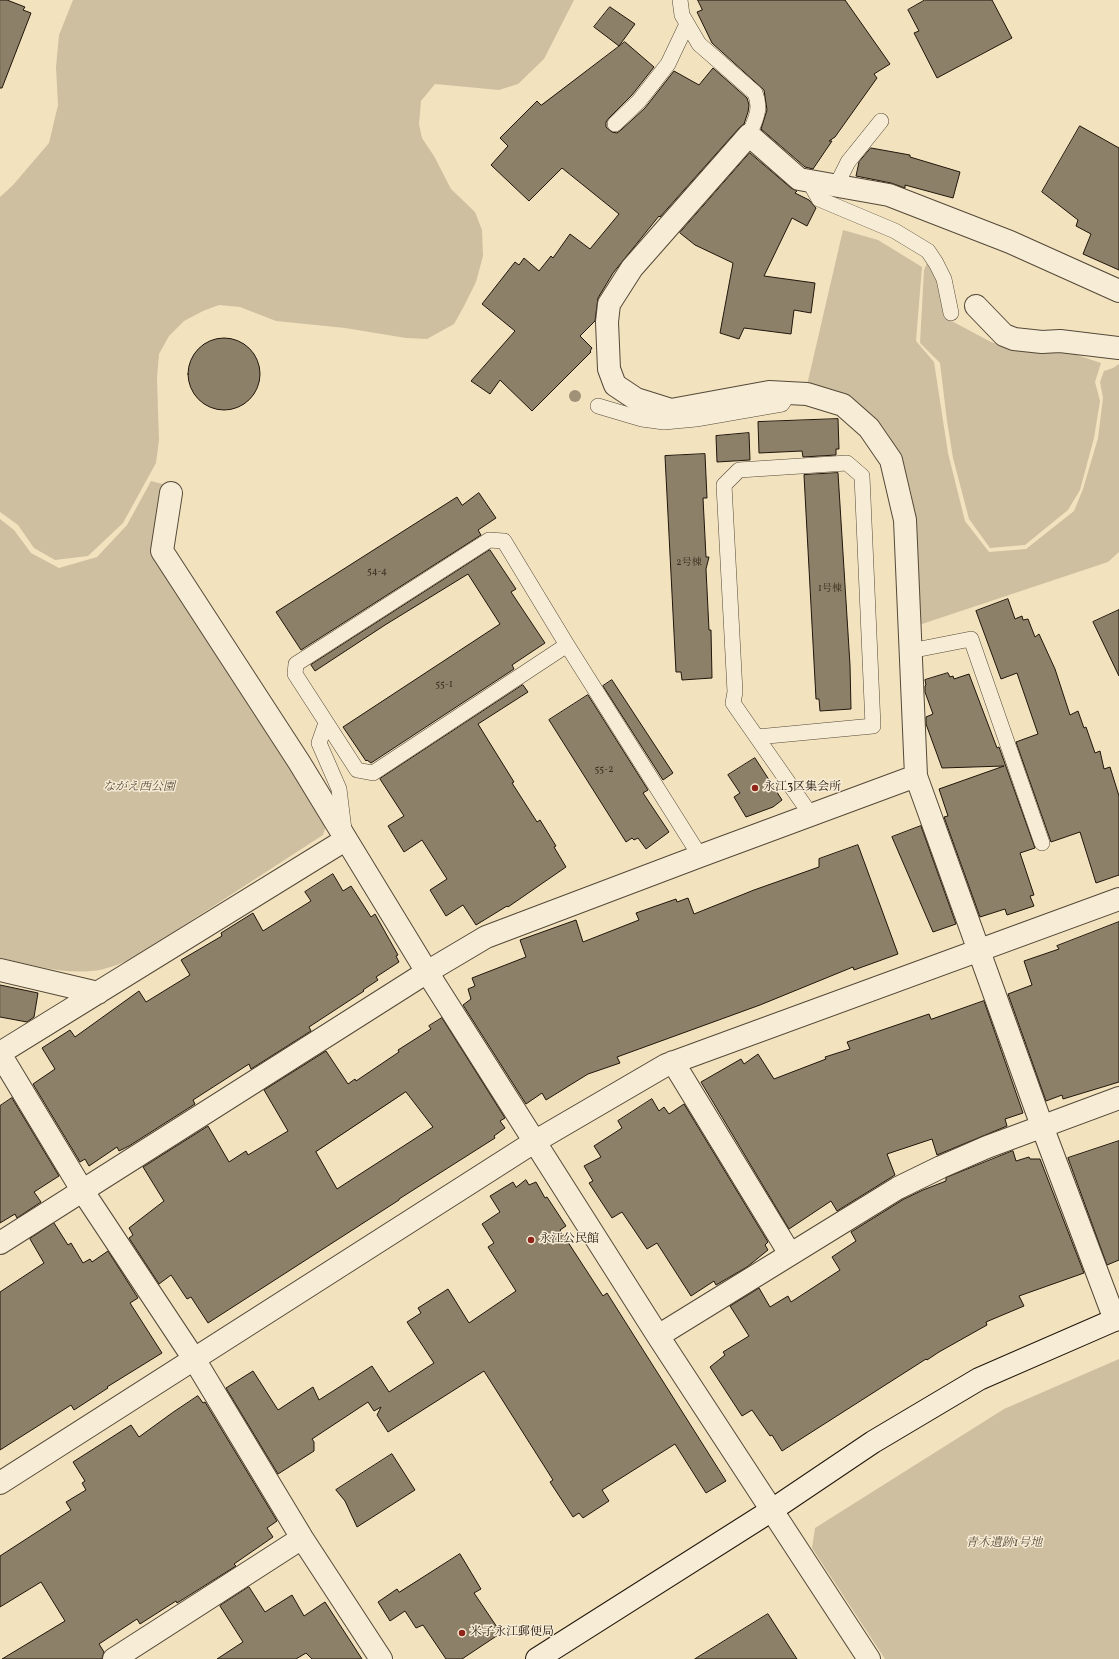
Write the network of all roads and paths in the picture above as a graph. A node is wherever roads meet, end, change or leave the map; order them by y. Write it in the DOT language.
graph roads {
  1 [pos="680,0"];
  2 [pos="687,24"];
  3 [pos="881,121"];
  4 [pos="614,124"];
  5 [pos="749,136"];
  6 [pos="809,181"];
  7 [pos="836,186"];
  8 [pos="1119,291"];
  9 [pos="976,306"];
  10 [pos="951,313"];
  11 [pos="1119,348"];
  12 [pos="789,393"];
  13 [pos="598,406"];
  14 [pos="171,493"];
  15 [pos="567,645"];
  16 [pos="910,651"];
  17 [pos="326,724"];
  18 [pos="757,737"];
  19 [pos="916,776"];
  20 [pos="811,815"];
  21 [pos="345,840"];
  22 [pos="1042,843"];
  23 [pos="700,856"];
  24 [pos="1119,899"];
  25 [pos="978,950"];
  26 [pos="0,970"];
  27 [pos="427,972"];
  28 [pos="98,993"];
  29 [pos="0,1054"];
  30 [pos="673,1062"];
  31 [pos="1119,1098"];
  32 [pos="1042,1126"];
  33 [pos="534,1142"];
  34 [pos="82,1190"];
  35 [pos="0,1243"];
  36 [pos="790,1254"];
  37 [pos="1117,1319"];
  38 [pos="658,1336"];
  39 [pos="194,1359"];
  40 [pos="0,1484"];
  41 [pos="772,1510"];
  42 [pos="302,1538"];
  43 [pos="114,1659"];
  44 [pos="382,1659"];
  45 [pos="537,1659"];
  46 [pos="869,1659"];
  1 -- 2 [label="lane"];
  2 -- 4 [label="lane"];
  2 -- 5 [label="lane"];
  3 -- 7 [label="lane"];
  5 -- 6 [label="street"];
  5 -- 12 [label="street"];
  6 -- 7 [label="street"];
  6 -- 10 [label="lane"];
  7 -- 8 [label="street"];
  9 -- 11 [label="street"];
  12 -- 13 [label="lane"];
  12 -- 16 [label="street"];
  14 -- 21 [label="street"];
  15 -- 17 [label="lane"];
  15 -- 17 [label="lane"];
  15 -- 23 [label="lane"];
  16 -- 19 [label="street"];
  16 -- 22 [label="lane"];
  17 -- 21 [label="lane"];
  18 -- 18 [label="lane"];
  18 -- 20 [label="lane"];
  19 -- 20 [label="street"];
  19 -- 25 [label="street"];
  20 -- 23 [label="street"];
  21 -- 27 [label="street"];
  21 -- 28 [label="street"];
  23 -- 27 [label="street"];
  24 -- 25 [label="street"];
  25 -- 30 [label="street"];
  25 -- 32 [label="street"];
  26 -- 28 [label="street"];
  27 -- 33 [label="street"];
  27 -- 34 [label="street"];
  28 -- 29 [label="street"];
  29 -- 34 [label="street"];
  30 -- 33 [label="street"];
  30 -- 36 [label="street"];
  31 -- 32 [label="street"];
  32 -- 36 [label="street"];
  32 -- 37 [label="street"];
  33 -- 38 [label="street"];
  33 -- 39 [label="street"];
  34 -- 35 [label="street"];
  34 -- 39 [label="street"];
  36 -- 38 [label="street"];
  37 -- 41 [label="street"];
  38 -- 41 [label="street"];
  39 -- 40 [label="street"];
  39 -- 42 [label="street"];
  41 -- 45 [label="street"];
  41 -- 46 [label="street"];
  42 -- 43 [label="street"];
  42 -- 44 [label="street"];
}
